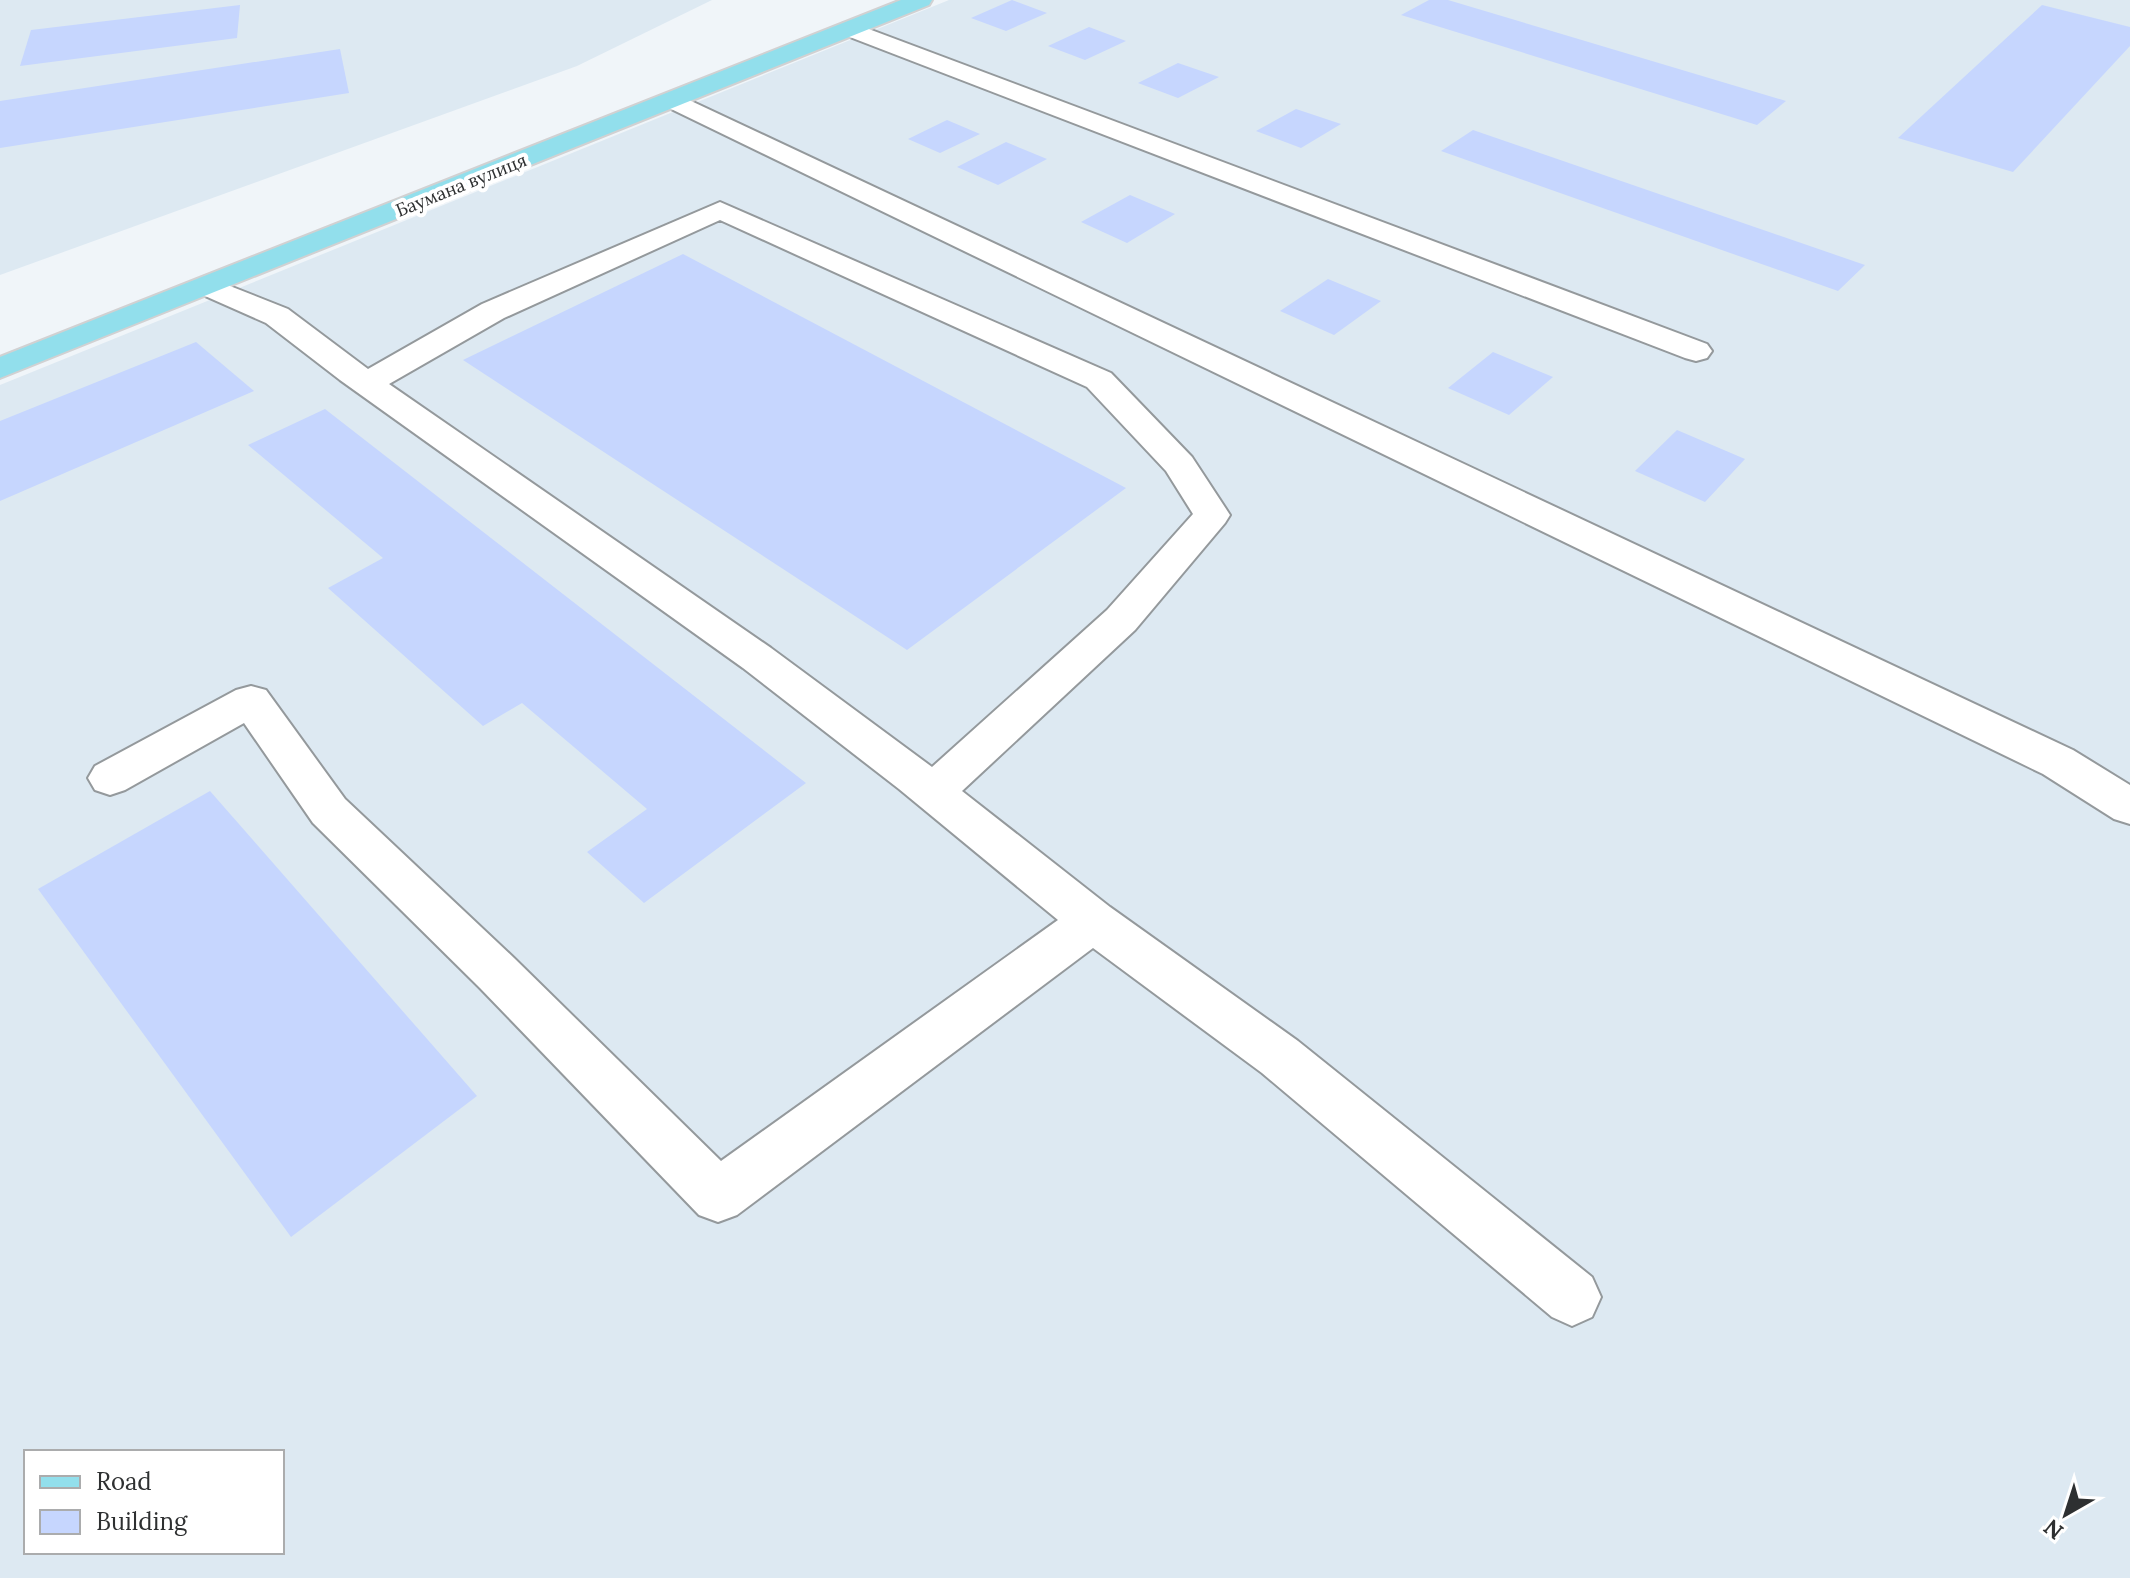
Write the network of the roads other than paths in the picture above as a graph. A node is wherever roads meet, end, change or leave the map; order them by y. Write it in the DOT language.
graph roads {
  1 [pos="921,0"];
  2 [pos="850,29"];
  3 [pos="674,101"];
  4 [pos="207,286"];
  5 [pos="1696,351"];
  6 [pos="0,368"];
  7 [pos="367,383"];
  8 [pos="110,778"];
  9 [pos="933,792"];
  10 [pos="2130,807"];
  11 [pos="1093,921"];
  12 [pos="1572,1297"];
  1 -- 2 [label="main road, Баумана вулиця"];
  2 -- 3 [label="main road, Баумана вулиця"];
  2 -- 5 [label="lane"];
  3 -- 4 [label="main road, Баумана вулиця"];
  3 -- 10 [label="lane"];
  4 -- 6 [label="main road, Баумана вулиця"];
  4 -- 7 [label="lane"];
  7 -- 9 [label="lane"];
  7 -- 9 [label="lane"];
  8 -- 11 [label="lane"];
  9 -- 11 [label="lane"];
  11 -- 12 [label="lane"];
}
